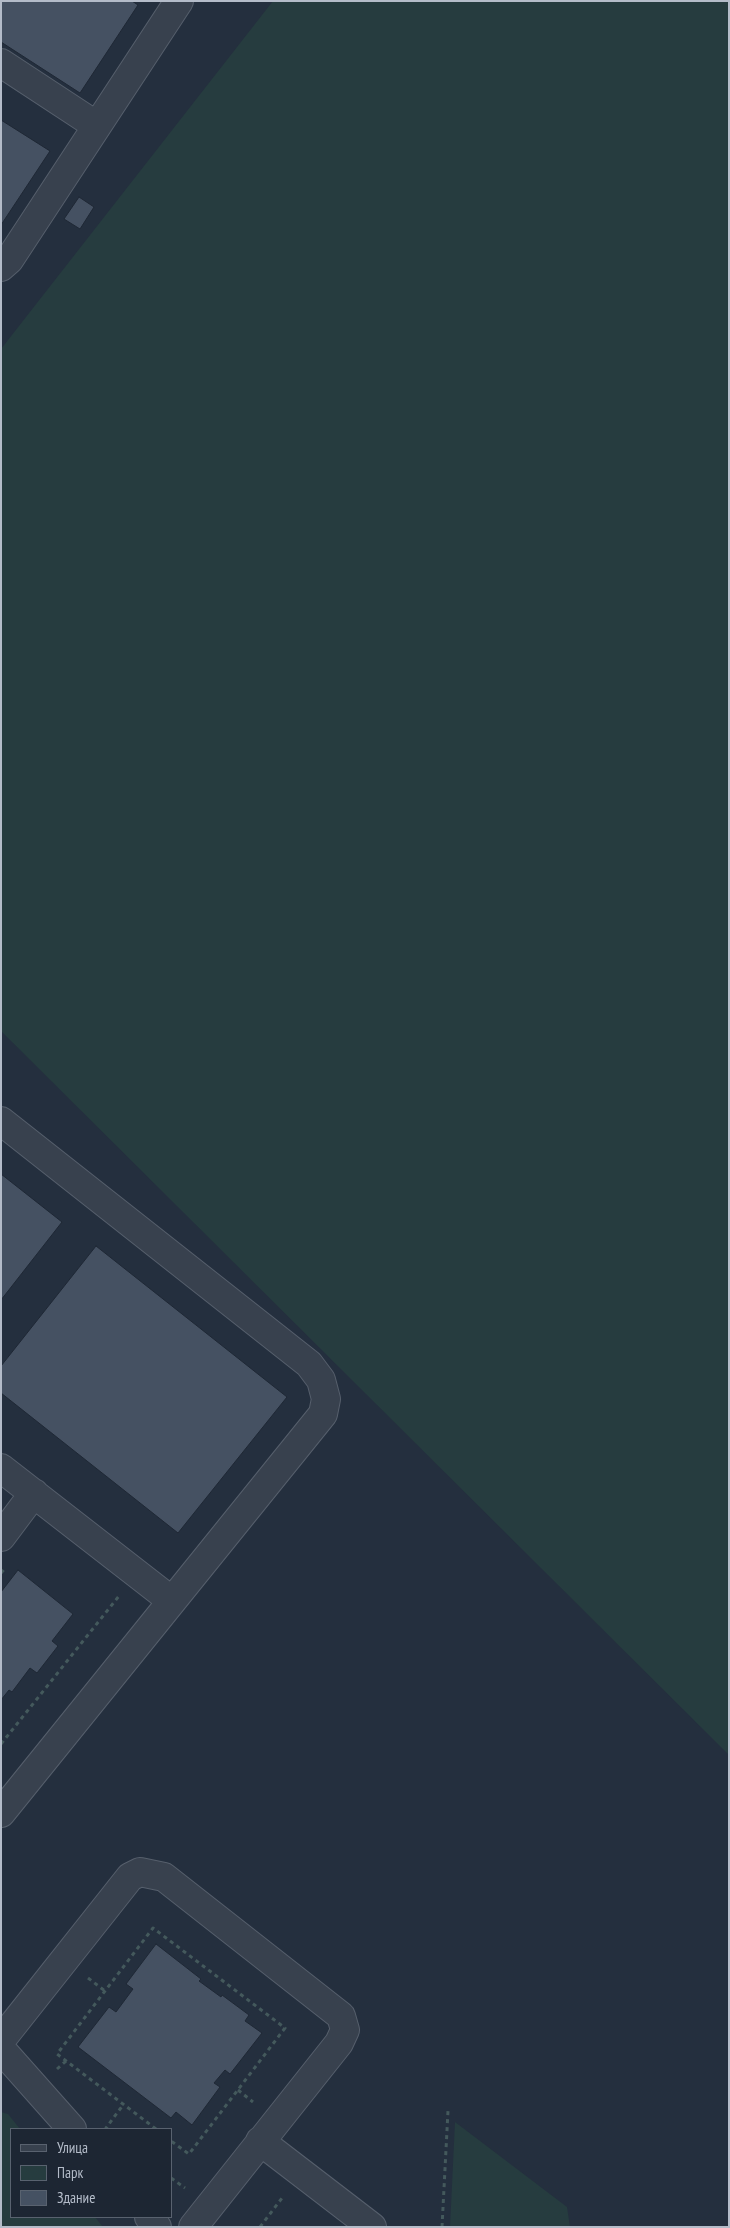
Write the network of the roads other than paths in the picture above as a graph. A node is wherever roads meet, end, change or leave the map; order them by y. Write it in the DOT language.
graph roads {
  1 [pos="176,2"];
  2 [pos="1,63"];
  3 [pos="97,126"];
  4 [pos="1,268"];
  5 [pos="1,1121"];
  6 [pos="1,1468"];
  7 [pos="34,1493"];
  8 [pos="1,1537"];
  9 [pos="172,1601"];
  10 [pos="1,1813"];
  11 [pos="1,2040"];
  12 [pos="1,2049"];
  13 [pos="71,2128"];
  14 [pos="260,2141"];
  15 [pos="193,2227"];
  16 [pos="372,2227"];
  1 -- 3 [label="lane"];
  2 -- 3 [label="lane"];
  3 -- 4 [label="lane"];
  5 -- 9 [label="lane"];
  6 -- 7 [label="lane"];
  7 -- 8 [label="lane"];
  7 -- 9 [label="lane"];
  9 -- 10 [label="lane"];
  11 -- 14 [label="lane"];
  12 -- 13 [label="lane"];
  14 -- 15 [label="lane"];
  14 -- 16 [label="lane"];
}
